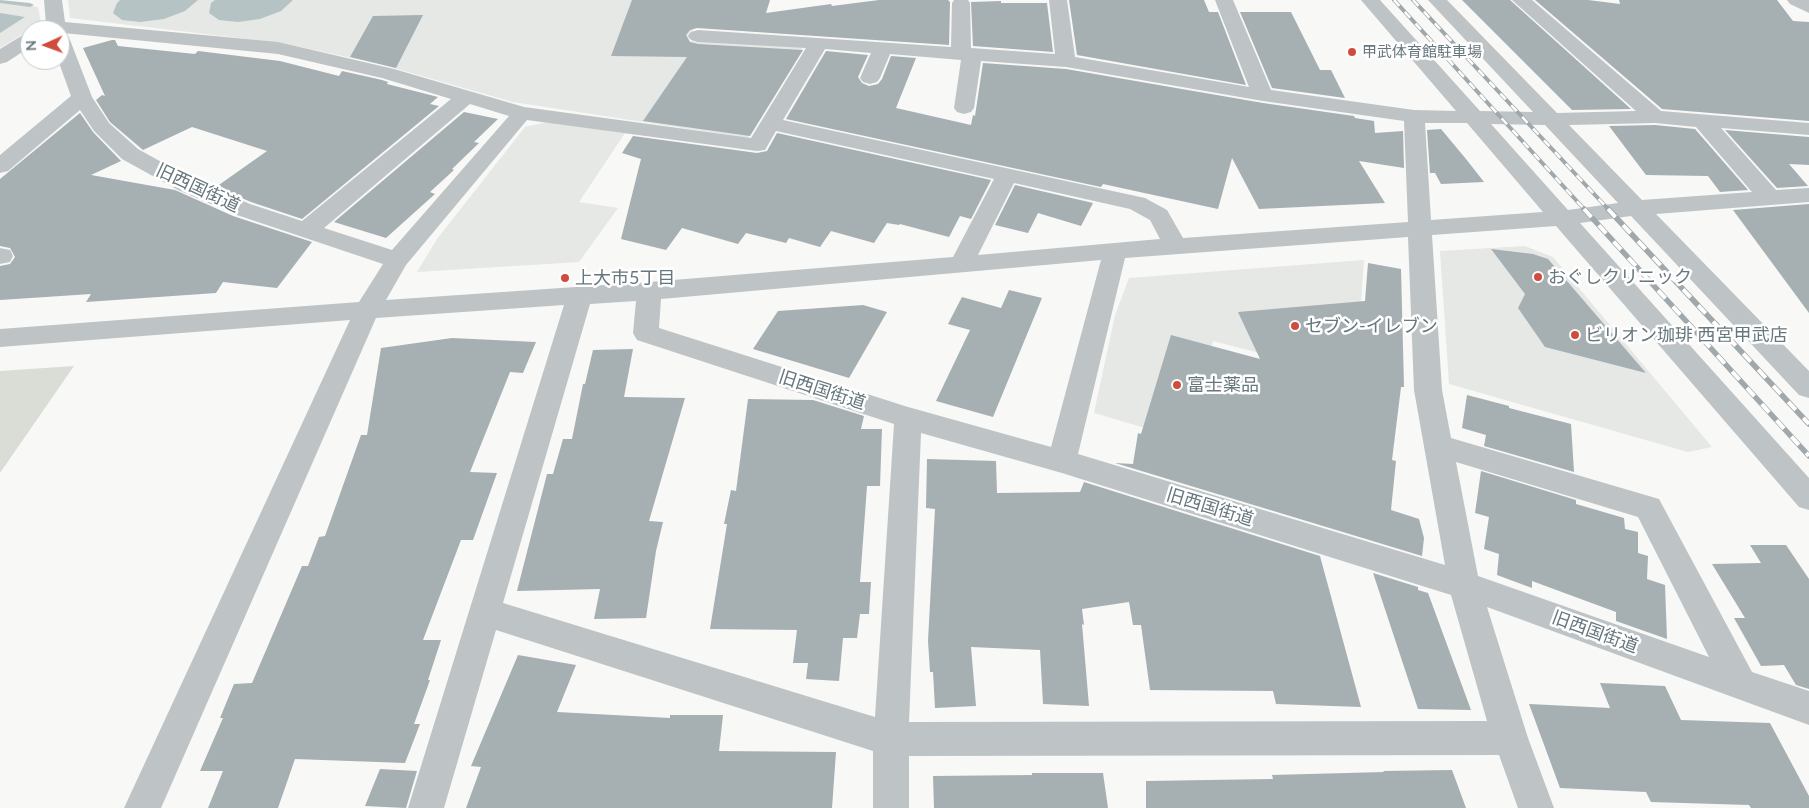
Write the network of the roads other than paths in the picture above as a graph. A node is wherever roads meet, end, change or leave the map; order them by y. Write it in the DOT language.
graph roads {
  1 [pos="53,0"];
  2 [pos="1058,0"];
  3 [pos="1224,0"];
  4 [pos="1370,0"];
  5 [pos="1437,0"];
  6 [pos="1521,0"];
  7 [pos="1796,0"];
  8 [pos="961,3"];
  9 [pos="1809,7"];
  10 [pos="54,20"];
  11 [pos="70,33"];
  12 [pos="698,36"];
  13 [pos="819,43"];
  14 [pos="20,45"];
  15 [pos="882,49"];
  16 [pos="966,54"];
  17 [pos="0,58"];
  18 [pos="1066,61"];
  19 [pos="70,68"];
  20 [pos="870,78"];
  21 [pos="1263,95"];
  22 [pos="467,96"];
  23 [pos="82,97"];
  24 [pos="964,108"];
  25 [pos="522,113"];
  26 [pos="1414,116"];
  27 [pos="1474,117"];
  28 [pos="1655,117"];
  29 [pos="1551,119"];
  30 [pos="1703,120"];
  31 [pos="772,124"];
  32 [pos="1809,129"];
  33 [pos="0,166"];
  34 [pos="1007,175"];
  35 [pos="1809,195"];
  36 [pos="1770,198"];
  37 [pos="1636,208"];
  38 [pos="1563,218"];
  39 [pos="1421,228"];
  40 [pos="306,230"];
  41 [pos="1176,246"];
  42 [pos="1115,252"];
  43 [pos="397,260"];
  44 [pos="961,264"];
  45 [pos="649,291"];
  46 [pos="580,295"];
  47 [pos="367,310"];
  48 [pos="0,338"];
  49 [pos="1809,388"];
  50 [pos="908,418"];
  51 [pos="1439,446"];
  52 [pos="1062,461"];
  53 [pos="1809,498"];
  54 [pos="1464,585"];
  55 [pos="484,612"];
  56 [pos="1742,684"];
  57 [pos="1809,708"];
  58 [pos="1510,738"];
  59 [pos="891,740"];
  60 [pos="142,808"];
  61 [pos="426,808"];
  62 [pos="891,808"];
  63 [pos="1536,808"];
  1 -- 10 [label="street, 旧西国街道"];
  2 -- 18 [label="street"];
  3 -- 21 [label="street"];
  4 -- 27 [label="street"];
  5 -- 29 [label="street"];
  6 -- 28 [label="street"];
  7 -- 9 [label="street"];
  8 -- 16 [label="street"];
  11 -- 22 [label="street"];
  12 -- 13 [label="street"];
  13 -- 15 [label="street"];
  13 -- 31 [label="street"];
  14 -- 17 [label="street"];
  15 -- 16 [label="street"];
  15 -- 20 [label="street"];
  16 -- 18 [label="street"];
  16 -- 24 [label="street"];
  18 -- 21 [label="street"];
  19 -- 23 [label="street, 旧西国街道"];
  21 -- 26 [label="street"];
  22 -- 25 [label="street"];
  22 -- 40 [label="street"];
  23 -- 33 [label="street"];
  23 -- 40 [label="street, 旧西国街道"];
  25 -- 31 [label="street"];
  25 -- 43 [label="street"];
  26 -- 27 [label="street"];
  26 -- 39 [label="street"];
  27 -- 29 [label="street"];
  27 -- 38 [label="street"];
  28 -- 29 [label="street"];
  28 -- 30 [label="street"];
  29 -- 37 [label="street"];
  30 -- 32 [label="street"];
  30 -- 36 [label="street"];
  31 -- 34 [label="street"];
  34 -- 41 [label="street"];
  34 -- 44 [label="street"];
  35 -- 36 [label="street"];
  36 -- 37 [label="street"];
  37 -- 38 [label="street"];
  37 -- 49 [label="street"];
  38 -- 39 [label="street"];
  38 -- 53 [label="street"];
  39 -- 41 [label="street"];
  39 -- 51 [label="street"];
  40 -- 43 [label="street, 旧西国街道"];
  41 -- 42 [label="street"];
  42 -- 44 [label="street"];
  42 -- 52 [label="street"];
  43 -- 47 [label="street"];
  44 -- 45 [label="street"];
  45 -- 46 [label="street"];
  45 -- 50 [label="street, 旧西国街道"];
  46 -- 47 [label="street"];
  46 -- 55 [label="street"];
  47 -- 48 [label="street"];
  47 -- 60 [label="street"];
  50 -- 52 [label="street, 旧西国街道"];
  50 -- 59 [label="street"];
  51 -- 54 [label="street"];
  51 -- 56 [label="street"];
  52 -- 54 [label="street, 旧西国街道"];
  54 -- 56 [label="street, 旧西国街道"];
  54 -- 58 [label="street"];
  55 -- 59 [label="street"];
  55 -- 61 [label="street"];
  56 -- 57 [label="street, 旧西国街道"];
  58 -- 59 [label="street"];
  58 -- 63 [label="street"];
  59 -- 62 [label="street"];
}
